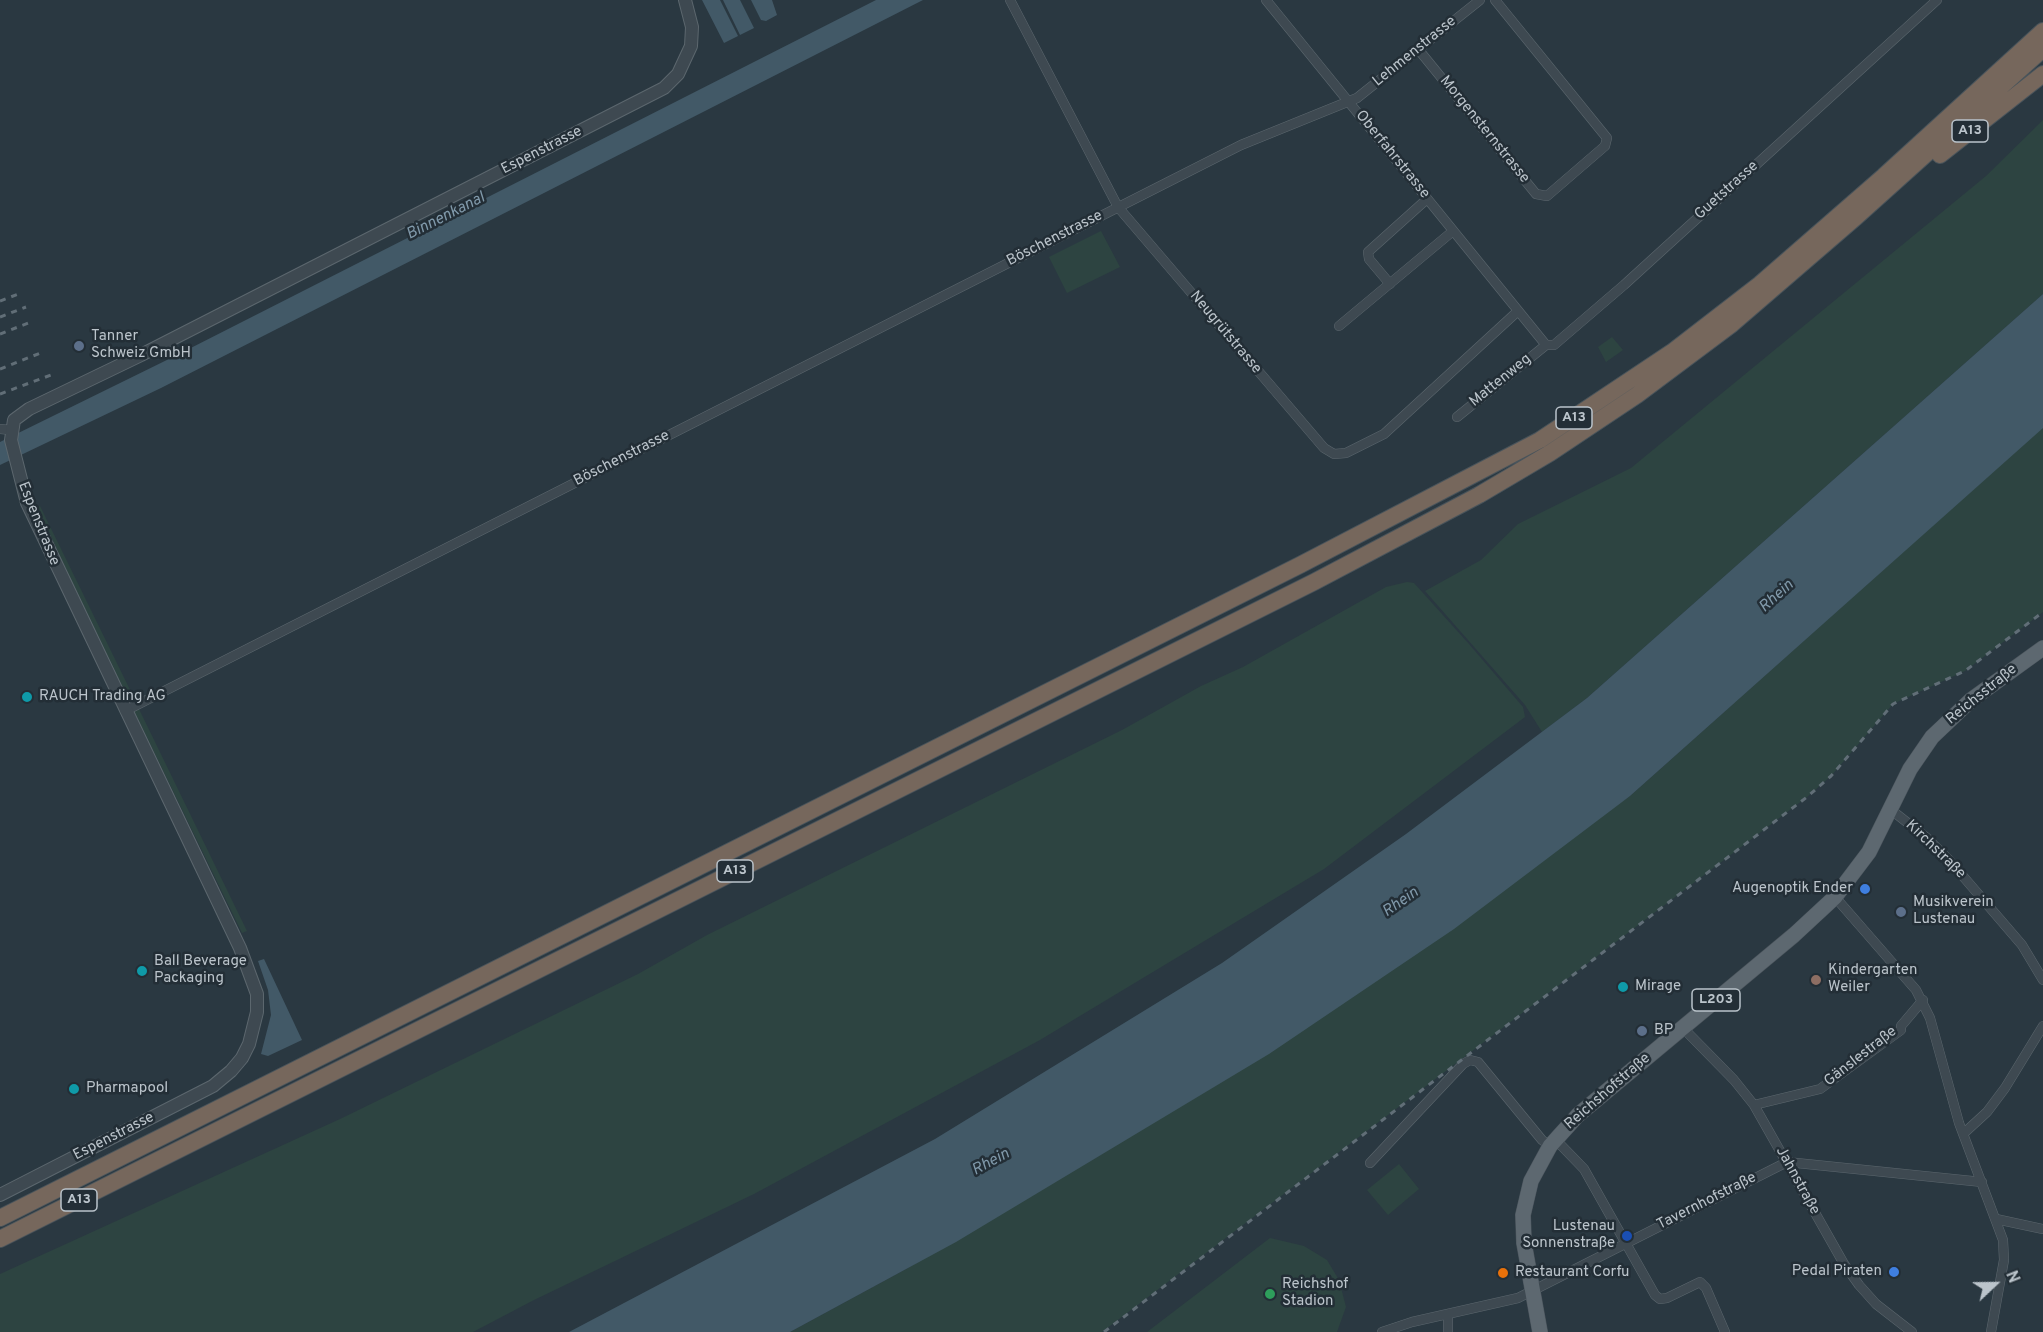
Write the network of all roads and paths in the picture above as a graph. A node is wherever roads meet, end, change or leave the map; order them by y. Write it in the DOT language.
graph roads {
  1 [pos="685,0"];
  2 [pos="1011,0"];
  3 [pos="1266,0"];
  4 [pos="1480,0"];
  5 [pos="1495,0"];
  6 [pos="1937,0"];
  7 [pos="2043,17"];
  8 [pos="2043,31"];
  9 [pos="1418,49"];
  10 [pos="2043,49"];
  11 [pos="2043,74"];
  12 [pos="1968,98"];
  13 [pos="1348,100"];
  14 [pos="1427,199"];
  15 [pos="1118,207"];
  16 [pos="1855,218"];
  17 [pos="1453,231"];
  18 [pos="1390,284"];
  19 [pos="1518,311"];
  20 [pos="1339,326"];
  21 [pos="1546,345"];
  22 [pos="1457,417"];
  23 [pos="9,426"];
  24 [pos="2043,648"];
  25 [pos="125,711"];
  26 [pos="1890,809"];
  27 [pos="1834,897"];
  28 [pos="2041,973"];
  29 [pos="1923,1000"];
  30 [pos="2043,1026"];
  31 [pos="1683,1028"];
  32 [pos="1754,1105"];
  33 [pos="1963,1134"];
  34 [pos="1553,1142"];
  35 [pos="1370,1162"];
  36 [pos="1787,1162"];
  37 [pos="1982,1182"];
  38 [pos="0,1195"];
  39 [pos="0,1218"];
  40 [pos="1996,1219"];
  41 [pos="2043,1228"];
  42 [pos="0,1239"];
  43 [pos="1627,1243"];
  44 [pos="1533,1291"];
  45 [pos="1448,1314"];
  46 [pos="1382,1332"];
  47 [pos="1448,1332"];
  48 [pos="1540,1332"];
  49 [pos="1725,1332"];
  50 [pos="1912,1332"];
  51 [pos="1991,1332"];
  1 -- 23 [label="street, Espenstrasse"];
  2 -- 15 [label="street, Neugrütstrasse"];
  3 -- 13 [label="street, Oberfahrstrasse"];
  4 -- 9 [label="street, Lehmenstrasse"];
  5 -- 9 [label="street, Morgensternstrasse"];
  6 -- 21 [label="street, Guetstrasse"];
  7 -- 12 [label="highway, A13"];
  8 -- 12 [label="highway, A13"];
  9 -- 13 [label="street, Lehmenstrasse"];
  10 -- 16 [label="highway, A13"];
  11 -- 16 [label="highway, A13"];
  12 -- 39 [label="highway, A13"];
  13 -- 14 [label="street, Oberfahrstrasse"];
  13 -- 15 [label="street, Lehmenstrasse"];
  14 -- 17 [label="street, Oberfahrstrasse"];
  14 -- 18 [label="street"];
  15 -- 19 [label="street, Neugrütstrasse"];
  15 -- 25 [label="street, Böschenstrasse"];
  16 -- 42 [label="highway, A13"];
  17 -- 18 [label="street"];
  17 -- 19 [label="street, Oberfahrstrasse"];
  18 -- 20 [label="street"];
  19 -- 21 [label="street"];
  21 -- 22 [label="street, Mattenweg"];
  23 -- 25 [label="street, Espenstrasse"];
  24 -- 26 [label="main road, Reichsstraße / L203"];
  25 -- 38 [label="street, Espenstrasse"];
  26 -- 27 [label="main road, Reichshofstraße / L203"];
  26 -- 28 [label="street, Kirchstraße"];
  27 -- 29 [label="street"];
  27 -- 31 [label="main road, Reichshofstraße / L203"];
  29 -- 32 [label="street, Gänslestraße"];
  29 -- 33 [label="street"];
  30 -- 33 [label="street"];
  31 -- 32 [label="street, Jahnstraße"];
  31 -- 34 [label="main road, Reichshofstraße / L203"];
  32 -- 36 [label="street, Jahnstraße"];
  33 -- 37 [label="street"];
  34 -- 35 [label="street"];
  34 -- 43 [label="street"];
  34 -- 44 [label="main road, Reichshofstraße / L203"];
  36 -- 37 [label="street"];
  36 -- 43 [label="street, Tavernhofstraße"];
  36 -- 50 [label="street, Jahnstraße"];
  37 -- 40 [label="street"];
  40 -- 41 [label="street"];
  40 -- 51 [label="street"];
  43 -- 44 [label="street, Tavernhofstraße"];
  43 -- 49 [label="street"];
  44 -- 45 [label="street, Tavernhofstraße"];
  44 -- 48 [label="main road, L203"];
  45 -- 46 [label="street, Tavernhofstraße"];
  45 -- 47 [label="street"];
}
